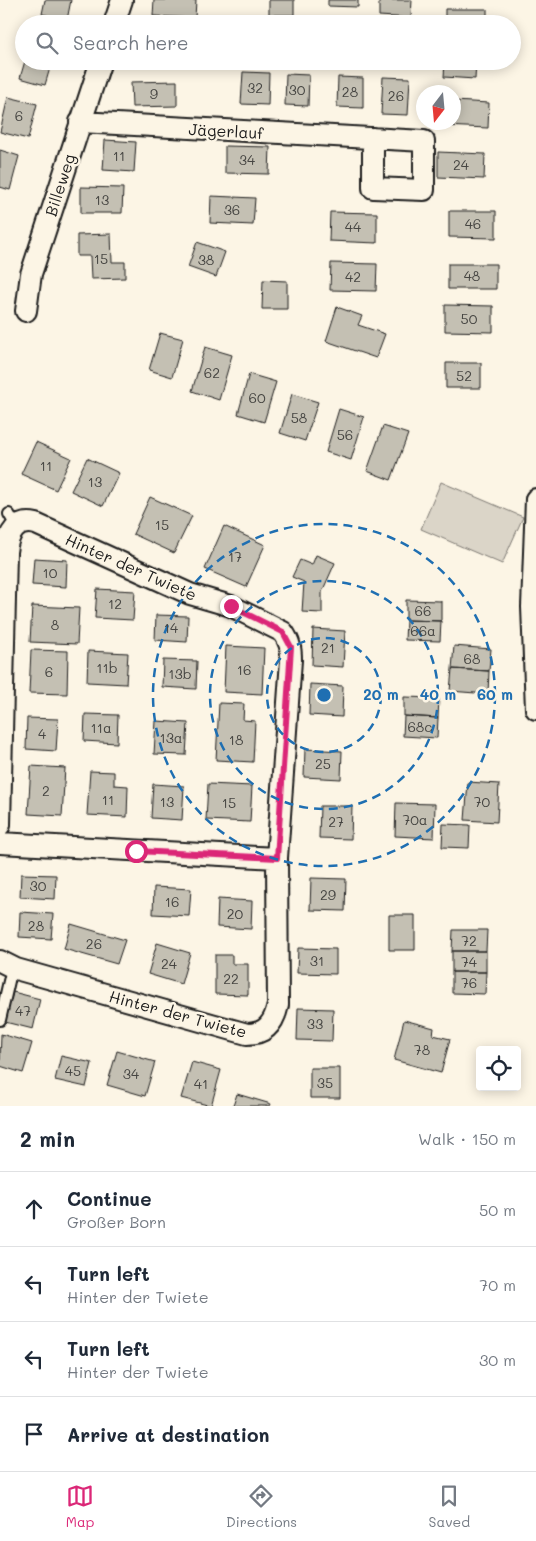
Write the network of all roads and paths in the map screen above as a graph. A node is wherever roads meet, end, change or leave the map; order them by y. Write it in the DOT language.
graph roads {
  1 [pos="122,0"];
  2 [pos="117,15"];
  3 [pos="98,70"];
  4 [pos="80,122"];
  5 [pos="373,138"];
  6 [pos="26,311"];
  7 [pos="536,499"];
  8 [pos="534,619"];
  9 [pos="536,709"];
  10 [pos="0,825"];
  11 [pos="0,843"];
  12 [pos="277,858"];
  13 [pos="6,964"];
  14 [pos="0,1020"];
  1 -- 2 [label="street"];
  3 -- 4 [label="street, Billeweg"];
  4 -- 5 [label="street, Jägerlauf"];
  4 -- 6 [label="street, Billeweg"];
  7 -- 8 [label="street"];
  8 -- 9 [label="street"];
  10 -- 12 [label="street, Hinter der Twiete"];
  11 -- 12 [label="street"];
  12 -- 13 [label="street, Hinter der Twiete"];
  13 -- 14 [label="lane"];
}
